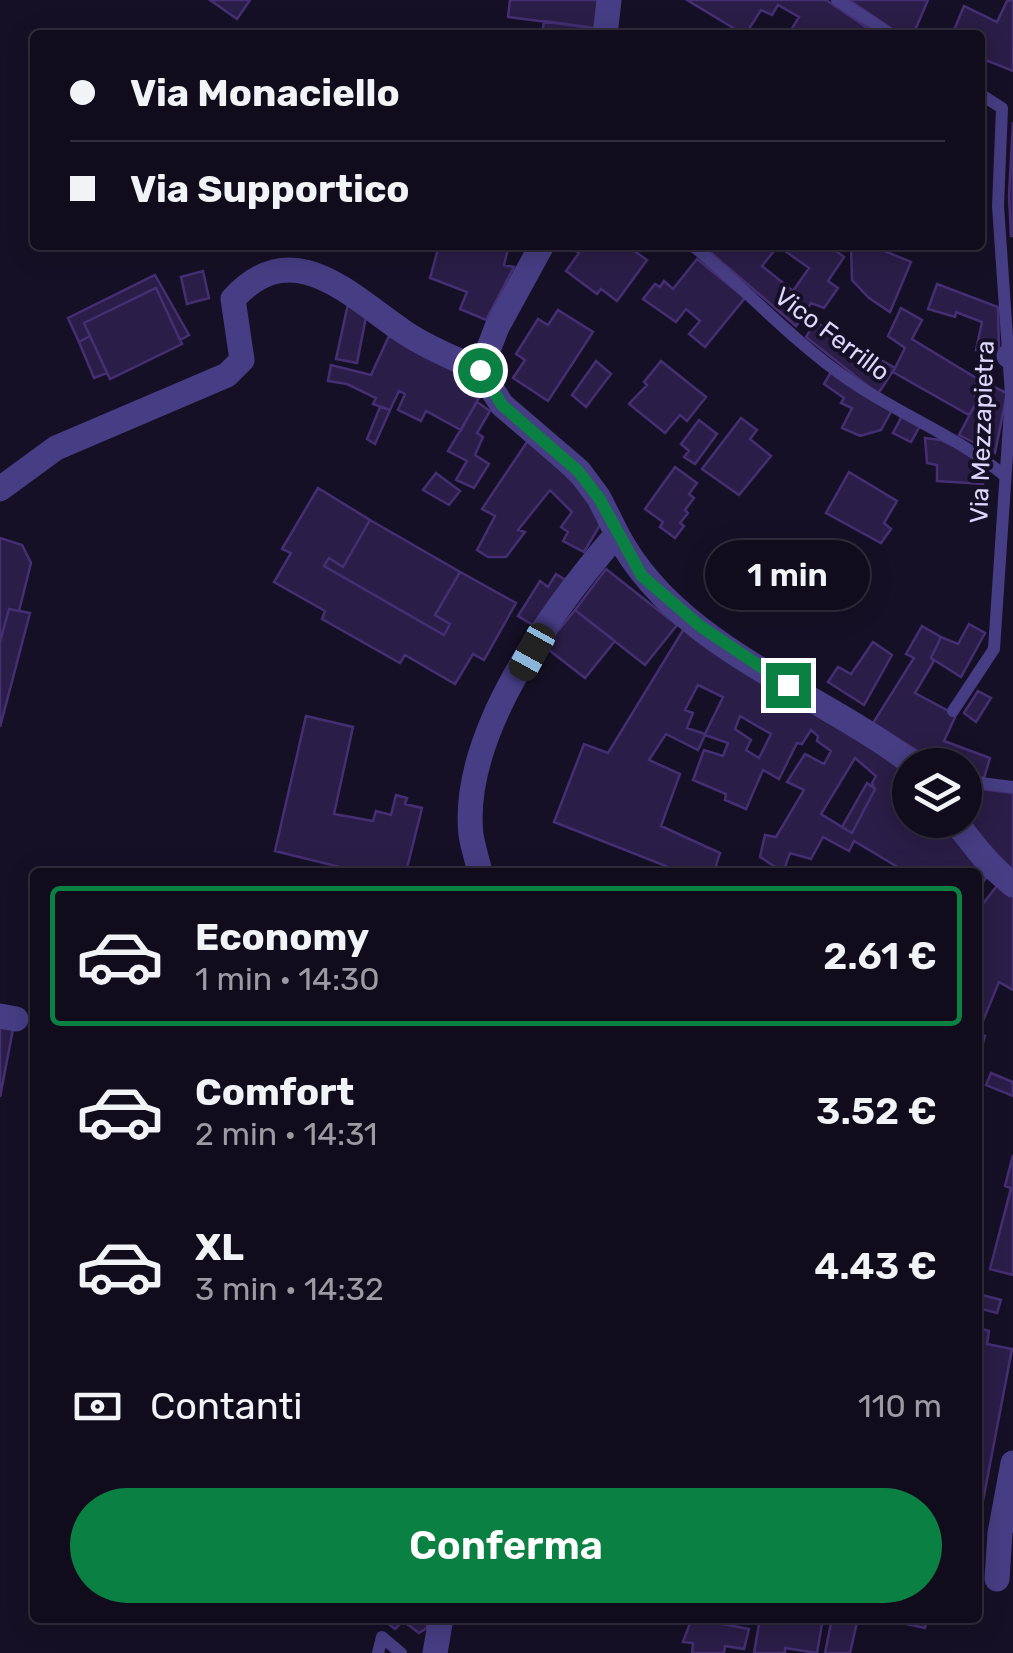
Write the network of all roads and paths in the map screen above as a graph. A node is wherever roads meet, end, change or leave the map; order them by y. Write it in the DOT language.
graph roads {
  1 [pos="609,0"];
  2 [pos="837,0"];
  3 [pos="605,30"];
  4 [pos="884,30"];
  5 [pos="985,97"];
  6 [pos="539,250"];
  7 [pos="698,250"];
  8 [pos="1011,356"];
  9 [pos="480,370"];
  10 [pos="1005,476"];
  11 [pos="0,489"];
  12 [pos="617,534"];
  13 [pos="953,711"];
  14 [pos="892,748"];
  15 [pos="982,783"];
  16 [pos="1013,787"];
  17 [pos="968,838"];
  18 [pos="479,868"];
  19 [pos="1013,885"];
  20 [pos="1013,1463"];
  21 [pos="996,1580"];
  22 [pos="440,1623"];
  23 [pos="378,1653"];
  24 [pos="401,1653"];
  25 [pos="435,1653"];
  1 -- 3 [label="street"];
  2 -- 4 [label="lane"];
  5 -- 8 [label="lane, Via Mezzapietra"];
  6 -- 9 [label="street"];
  7 -- 10 [label="lane, Vico Ferrillo"];
  8 -- 10 [label="lane, Via Mezzapietra"];
  9 -- 11 [label="street"];
  9 -- 12 [label="street"];
  10 -- 13 [label="lane, Via Mezzapietra"];
  12 -- 14 [label="street"];
  12 -- 18 [label="street"];
  15 -- 16 [label="lane"];
  17 -- 19 [label="street"];
  20 -- 21 [label="street"];
  22 -- 25 [label="street"];
  23 -- 24 [label="lane"];
}
